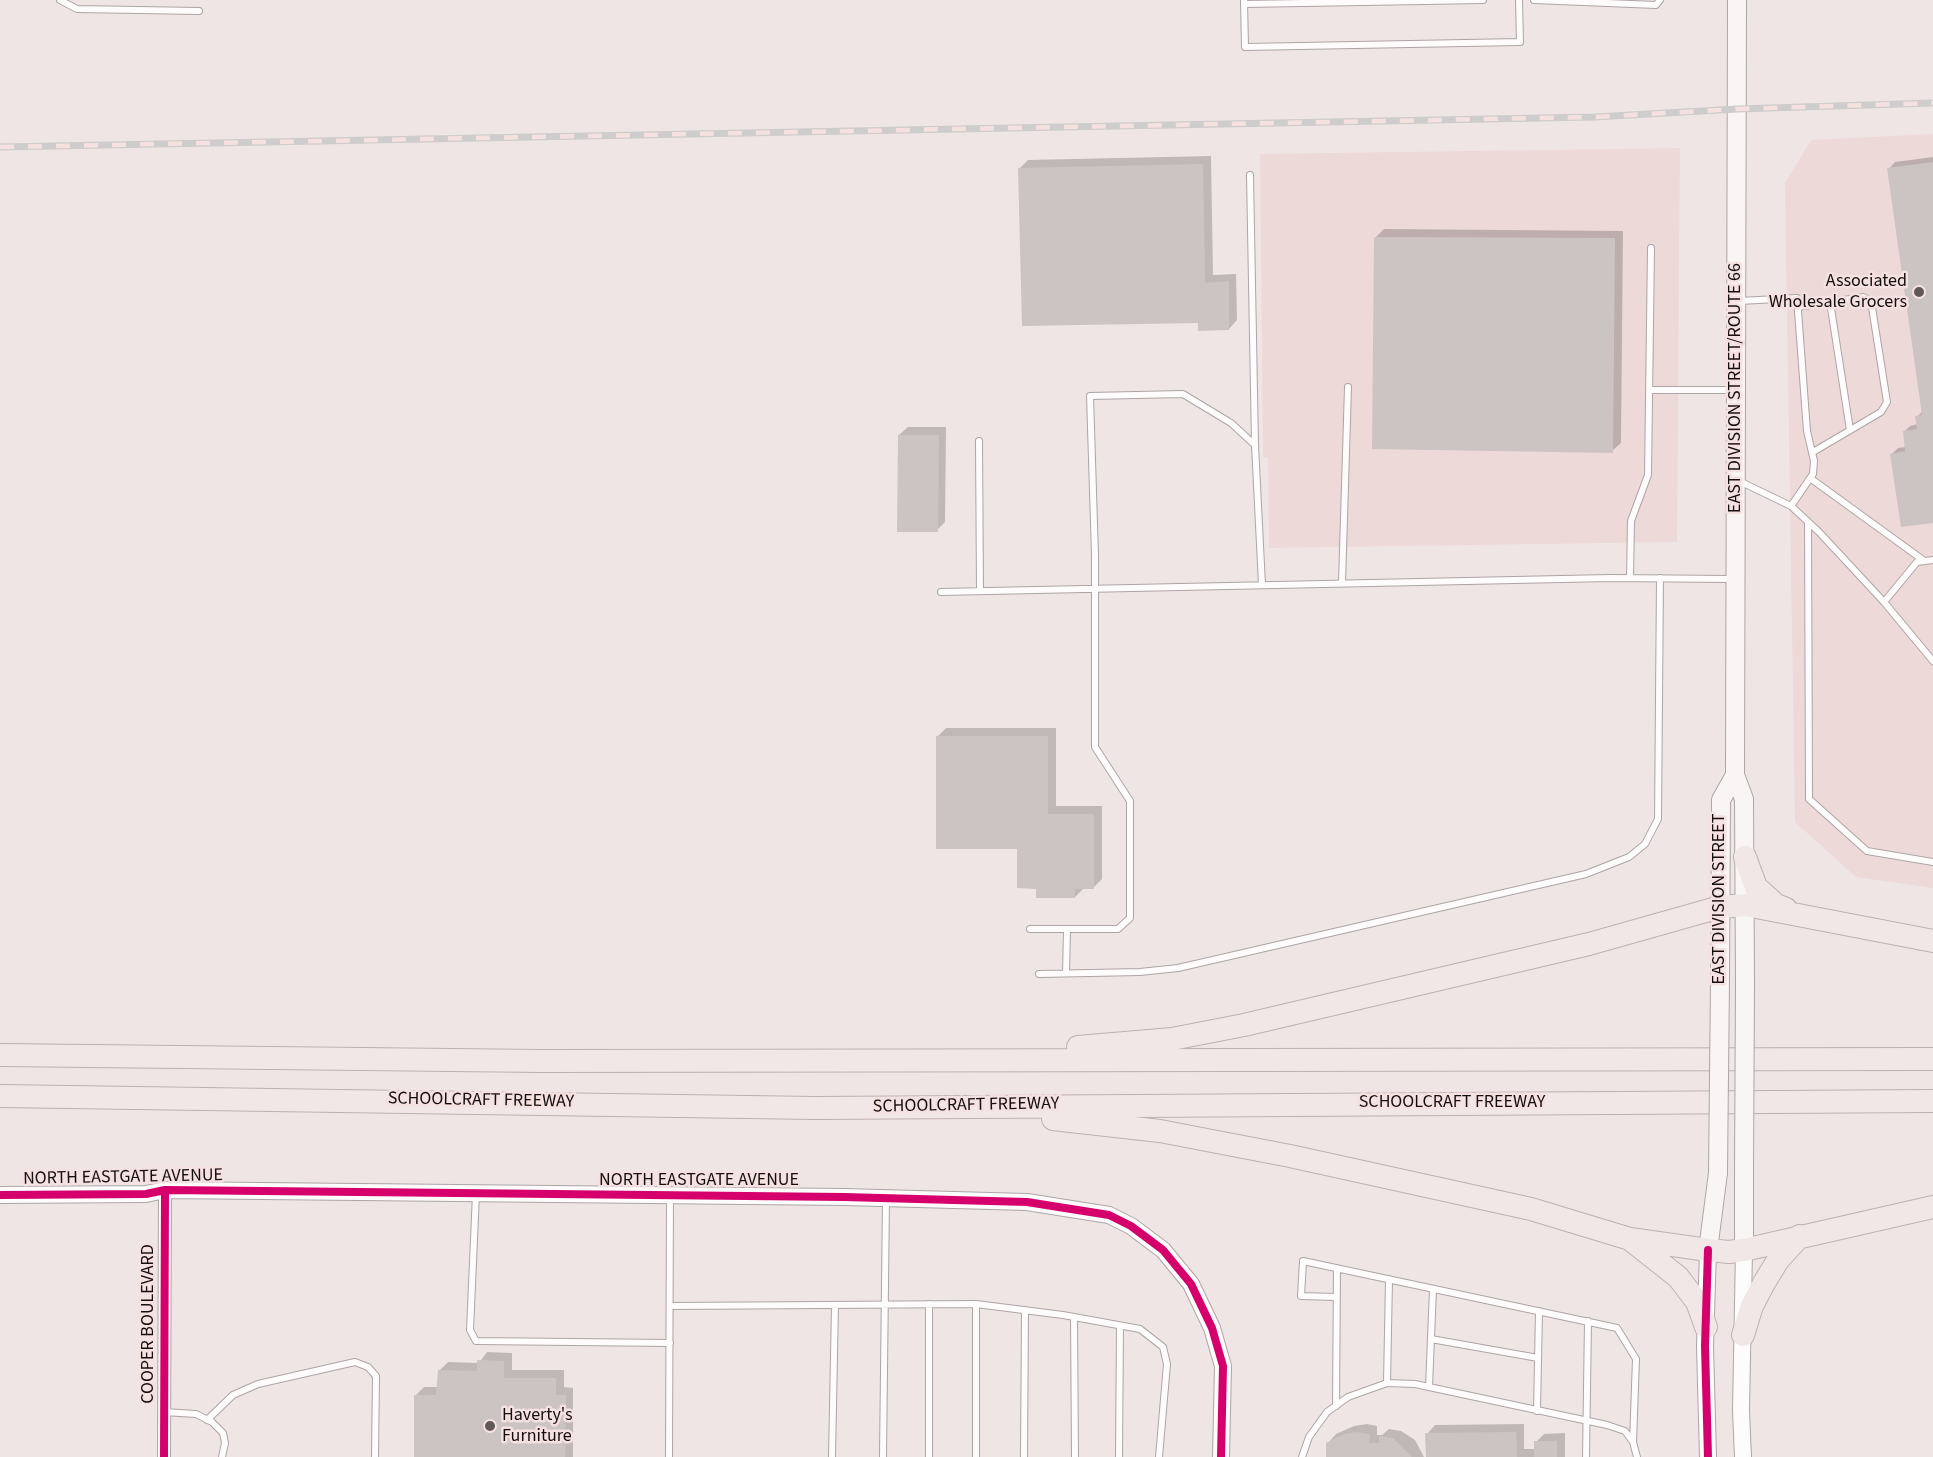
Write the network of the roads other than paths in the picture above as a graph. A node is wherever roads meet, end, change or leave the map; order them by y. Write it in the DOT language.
graph roads {
  1 [pos="60,0"];
  2 [pos="1483,0"];
  3 [pos="1519,0"];
  4 [pos="1534,0"];
  5 [pos="1660,0"];
  6 [pos="1737,0"];
  7 [pos="1244,2"];
  8 [pos="199,11"];
  9 [pos="1250,175"];
  10 [pos="1651,248"];
  11 [pos="1736,302"];
  12 [pos="1830,302"];
  13 [pos="1798,307"];
  14 [pos="1348,387"];
  15 [pos="1649,390"];
  16 [pos="1735,390"];
  17 [pos="1850,430"];
  18 [pos="979,441"];
  19 [pos="1255,444"];
  20 [pos="1813,452"];
  21 [pos="1810,478"];
  22 [pos="1736,479"];
  23 [pos="1791,506"];
  24 [pos="1808,522"];
  25 [pos="1923,560"];
  26 [pos="1933,560"];
  27 [pos="1630,578"];
  28 [pos="1660,578"];
  29 [pos="1736,579"];
  30 [pos="1342,583"];
  31 [pos="1262,585"];
  32 [pos="1094,588"];
  33 [pos="941,591"];
  34 [pos="980,591"];
  35 [pos="1884,602"];
  36 [pos="1933,661"];
  37 [pos="1735,775"];
  38 [pos="1745,857"];
  39 [pos="1933,861"];
  40 [pos="1746,905"];
  41 [pos="1720,907"];
  42 [pos="1804,915"];
  43 [pos="1030,930"];
  44 [pos="1067,930"];
  45 [pos="1933,941"];
  46 [pos="1066,973"];
  47 [pos="1039,974"];
  48 [pos="0,1055"];
  49 [pos="1933,1059"];
  50 [pos="812,1061"];
  51 [pos="0,1096"];
  52 [pos="1933,1101"];
  53 [pos="815,1108"];
  54 [pos="165,1190"];
  55 [pos="476,1194"];
  56 [pos="0,1195"];
  57 [pos="670,1196"];
  58 [pos="886,1198"];
  59 [pos="1933,1207"];
  60 [pos="1800,1236"];
  61 [pos="1630,1239"];
  62 [pos="1708,1250"];
  63 [pos="1744,1250"];
  64 [pos="1337,1268"];
  65 [pos="1389,1279"];
  66 [pos="1433,1288"];
  67 [pos="1336,1297"];
  68 [pos="885,1304"];
  69 [pos="929,1304"];
  70 [pos="976,1304"];
  71 [pos="834,1305"];
  72 [pos="671,1306"];
  73 [pos="1025,1310"];
  74 [pos="1539,1311"];
  75 [pos="1074,1317"];
  76 [pos="1588,1321"];
  77 [pos="1120,1326"];
  78 [pos="1706,1327"];
  79 [pos="1743,1335"];
  80 [pos="1431,1339"];
  81 [pos="670,1343"];
  82 [pos="1538,1358"];
  83 [pos="1387,1383"];
  84 [pos="1429,1387"];
  85 [pos="1336,1406"];
  86 [pos="1537,1411"];
  87 [pos="164,1412"];
  88 [pos="207,1420"];
  89 [pos="1587,1421"];
  90 [pos="1633,1442"];
  91 [pos="164,1457"];
  92 [pos="222,1457"];
  93 [pos="375,1457"];
  94 [pos="669,1457"];
  95 [pos="832,1457"];
  96 [pos="883,1457"];
  97 [pos="929,1457"];
  98 [pos="976,1457"];
  99 [pos="1024,1457"];
  100 [pos="1075,1457"];
  101 [pos="1119,1457"];
  102 [pos="1159,1457"];
  103 [pos="1221,1457"];
  104 [pos="1302,1457"];
  105 [pos="1586,1457"];
  106 [pos="1637,1457"];
  107 [pos="1708,1457"];
  108 [pos="1743,1457"];
  1 -- 8 [label="lane"];
  2 -- 7 [label="lane"];
  3 -- 7 [label="lane"];
  4 -- 5 [label="lane"];
  6 -- 11 [label="main road, EAST DIVISION STREET/ROUTE 66"];
  9 -- 19 [label="lane"];
  10 -- 15 [label="lane"];
  11 -- 13 [label="lane"];
  11 -- 16 [label="main road, EAST DIVISION STREET/ROUTE 66"];
  12 -- 13 [label="lane"];
  12 -- 17 [label="lane"];
  12 -- 17 [label="lane"];
  13 -- 20 [label="lane"];
  14 -- 30 [label="lane"];
  15 -- 16 [label="lane"];
  15 -- 27 [label="lane"];
  16 -- 22 [label="main road, EAST DIVISION STREET/ROUTE 66"];
  17 -- 20 [label="lane"];
  18 -- 34 [label="lane"];
  19 -- 31 [label="lane"];
  19 -- 32 [label="lane"];
  20 -- 21 [label="lane"];
  21 -- 23 [label="lane"];
  21 -- 25 [label="lane"];
  22 -- 23 [label="lane"];
  22 -- 29 [label="main road, EAST DIVISION STREET/ROUTE 66"];
  23 -- 24 [label="lane"];
  24 -- 35 [label="lane"];
  24 -- 39 [label="lane"];
  25 -- 26 [label="lane"];
  25 -- 35 [label="lane"];
  27 -- 28 [label="lane"];
  27 -- 30 [label="lane"];
  28 -- 29 [label="lane"];
  28 -- 46 [label="lane"];
  29 -- 37 [label="main road, EAST DIVISION STREET/ROUTE 66"];
  30 -- 31 [label="lane"];
  31 -- 32 [label="lane"];
  32 -- 34 [label="lane"];
  32 -- 44 [label="lane"];
  33 -- 34 [label="lane"];
  35 -- 36 [label="lane"];
  37 -- 38 [label="main road, EAST DIVISION STREET"];
  37 -- 41 [label="main road, EAST DIVISION STREET"];
  38 -- 40 [label="main road, EAST DIVISION STREET"];
  38 -- 42 [label="highway"];
  40 -- 41 [label="highway"];
  40 -- 42 [label="highway"];
  40 -- 63 [label="main road, EAST DIVISION STREET, bridge"];
  41 -- 50 [label="highway"];
  41 -- 62 [label="main road, EAST DIVISION STREET, bridge"];
  42 -- 45 [label="highway"];
  43 -- 44 [label="lane"];
  44 -- 46 [label="lane"];
  46 -- 47 [label="lane"];
  48 -- 50 [label="highway"];
  49 -- 50 [label="highway"];
  51 -- 53 [label="highway, SCHOOLCRAFT FREEWAY"];
  52 -- 53 [label="highway, SCHOOLCRAFT FREEWAY"];
  53 -- 61 [label="highway"];
  54 -- 55 [label="street, NORTH EASTGATE AVENUE"];
  54 -- 56 [label="street, NORTH EASTGATE AVENUE"];
  54 -- 87 [label="street, COOPER BOULEVARD"];
  55 -- 57 [label="street, NORTH EASTGATE AVENUE"];
  55 -- 81 [label="lane"];
  57 -- 58 [label="street, NORTH EASTGATE AVENUE"];
  57 -- 72 [label="lane"];
  58 -- 68 [label="lane"];
  58 -- 103 [label="street, NORTH EASTGATE AVENUE"];
  59 -- 60 [label="highway"];
  60 -- 63 [label="highway"];
  60 -- 79 [label="highway"];
  61 -- 62 [label="highway"];
  61 -- 78 [label="highway"];
  62 -- 63 [label="highway"];
  62 -- 78 [label="street"];
  63 -- 79 [label="street"];
  64 -- 65 [label="lane"];
  64 -- 67 [label="lane"];
  64 -- 67 [label="lane"];
  65 -- 66 [label="lane"];
  65 -- 83 [label="lane"];
  66 -- 74 [label="lane"];
  66 -- 80 [label="lane"];
  67 -- 85 [label="lane"];
  68 -- 69 [label="lane"];
  68 -- 71 [label="lane"];
  68 -- 96 [label="lane"];
  69 -- 70 [label="lane"];
  69 -- 97 [label="lane"];
  70 -- 73 [label="lane"];
  70 -- 98 [label="lane"];
  71 -- 72 [label="lane"];
  71 -- 95 [label="lane"];
  72 -- 81 [label="lane"];
  73 -- 75 [label="lane"];
  73 -- 99 [label="lane"];
  74 -- 76 [label="lane"];
  74 -- 82 [label="lane"];
  75 -- 77 [label="lane"];
  75 -- 100 [label="lane"];
  76 -- 89 [label="lane"];
  76 -- 90 [label="lane"];
  77 -- 101 [label="lane"];
  77 -- 102 [label="lane"];
  78 -- 107 [label="street"];
  79 -- 108 [label="street"];
  80 -- 82 [label="lane"];
  80 -- 84 [label="lane"];
  81 -- 94 [label="lane"];
  82 -- 86 [label="lane"];
  83 -- 84 [label="lane"];
  83 -- 85 [label="lane"];
  84 -- 86 [label="lane"];
  85 -- 104 [label="lane"];
  86 -- 89 [label="lane"];
  87 -- 88 [label="lane"];
  87 -- 91 [label="street, COOPER BOULEVARD"];
  88 -- 92 [label="lane"];
  88 -- 93 [label="lane"];
  89 -- 90 [label="lane"];
  89 -- 105 [label="lane"];
  90 -- 106 [label="lane"];
}
